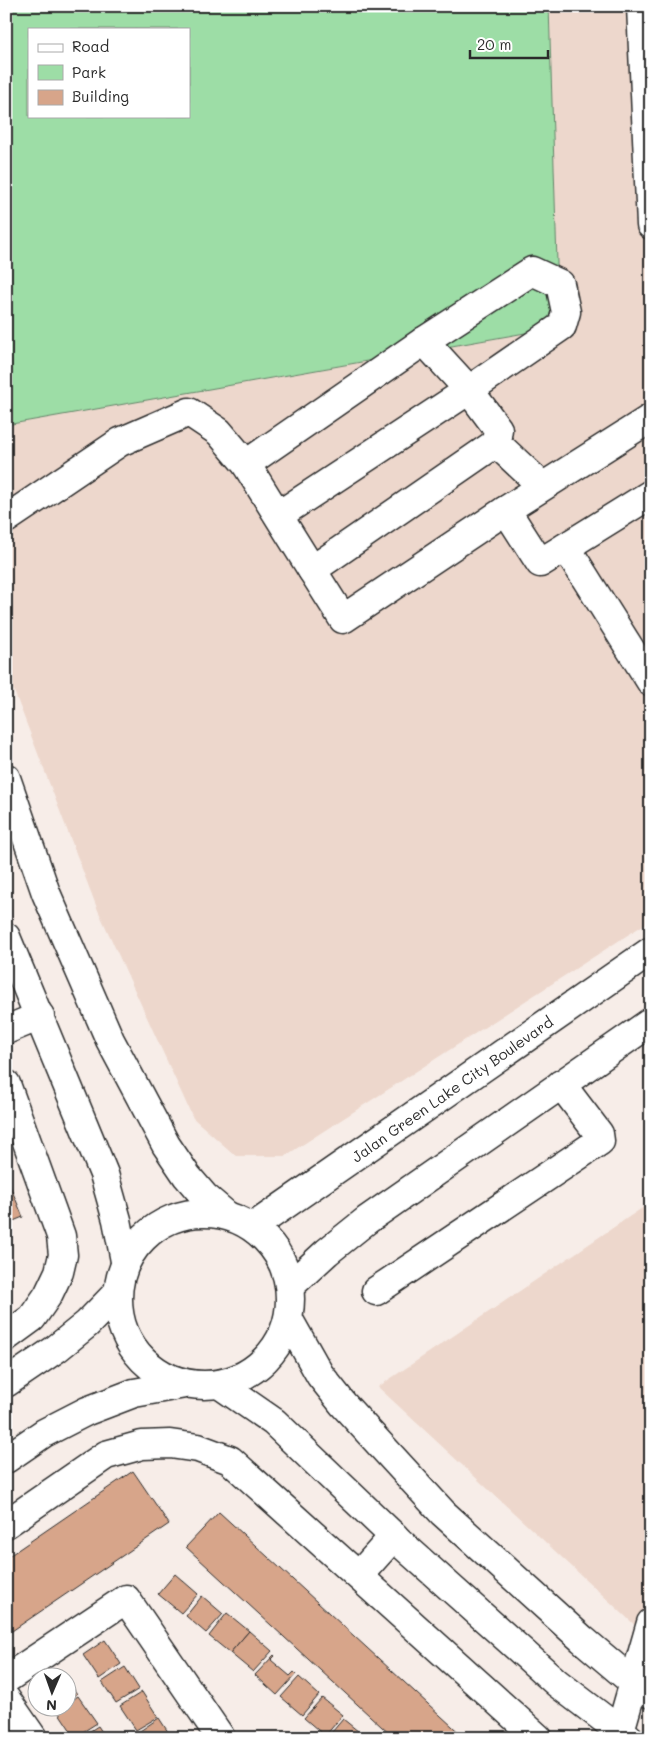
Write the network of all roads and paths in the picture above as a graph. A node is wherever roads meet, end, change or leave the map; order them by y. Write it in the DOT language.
graph roads {
  1 [pos="641,6"];
  2 [pos="651,226"];
  3 [pos="424,341"];
  4 [pos="469,390"];
  5 [pos="651,418"];
  6 [pos="496,442"];
  7 [pos="246,464"];
  8 [pos="542,486"];
  9 [pos="651,494"];
  10 [pos="506,510"];
  11 [pos="279,515"];
  12 [pos="6,519"];
  13 [pos="566,547"];
  14 [pos="312,570"];
  15 [pos="651,682"];
  16 [pos="6,778"];
  17 [pos="6,937"];
  18 [pos="651,951"];
  19 [pos="40,1016"];
  20 [pos="651,1022"];
  21 [pos="6,1030"];
  22 [pos="6,1084"];
  23 [pos="561,1084"];
  24 [pos="225,1214"];
  25 [pos="253,1227"];
  26 [pos="125,1261"];
  27 [pos="290,1286"];
  28 [pos="376,1291"];
  29 [pos="117,1292"];
  30 [pos="289,1320"];
  31 [pos="6,1337"];
  32 [pos="6,1383"];
  33 [pos="185,1384"];
  34 [pos="219,1384"];
  35 [pos="6,1459"];
  36 [pos="6,1524"];
  37 [pos="394,1536"];
  38 [pos="359,1575"];
  39 [pos="651,1623"];
  40 [pos="6,1679"];
  41 [pos="642,1688"];
  42 [pos="6,1699"];
  43 [pos="622,1736"];
  44 [pos="33,1738"];
  45 [pos="221,1738"];
  46 [pos="538,1738"];
  1 -- 2 [label="street"];
  3 -- 4 [label="street"];
  3 -- 4 [label="street"];
  3 -- 7 [label="street"];
  4 -- 6 [label="street"];
  4 -- 11 [label="street"];
  5 -- 8 [label="street"];
  6 -- 8 [label="street"];
  6 -- 14 [label="street"];
  7 -- 11 [label="street"];
  7 -- 12 [label="street"];
  8 -- 10 [label="street"];
  9 -- 13 [label="street"];
  10 -- 13 [label="street"];
  10 -- 14 [label="street"];
  11 -- 14 [label="street"];
  13 -- 15 [label="street"];
  16 -- 24 [label="street"];
  17 -- 19 [label="street"];
  18 -- 25 [label="street, Jalan Green Lake City Boulevard"];
  19 -- 21 [label="street"];
  19 -- 26 [label="street"];
  20 -- 23 [label="street"];
  22 -- 31 [label="street"];
  23 -- 27 [label="street"];
  23 -- 28 [label="street"];
  24 -- 25 [label="street"];
  24 -- 26 [label="street"];
  25 -- 27 [label="street"];
  26 -- 29 [label="street"];
  27 -- 30 [label="street"];
  29 -- 32 [label="street"];
  29 -- 33 [label="street"];
  30 -- 34 [label="street"];
  30 -- 41 [label="street"];
  33 -- 34 [label="street"];
  33 -- 35 [label="street"];
  34 -- 37 [label="street"];
  36 -- 38 [label="street"];
  37 -- 38 [label="street"];
  37 -- 43 [label="street"];
  38 -- 46 [label="street"];
  39 -- 41 [label="street"];
  40 -- 45 [label="street"];
  41 -- 43 [label="street"];
  42 -- 44 [label="street"];
}
